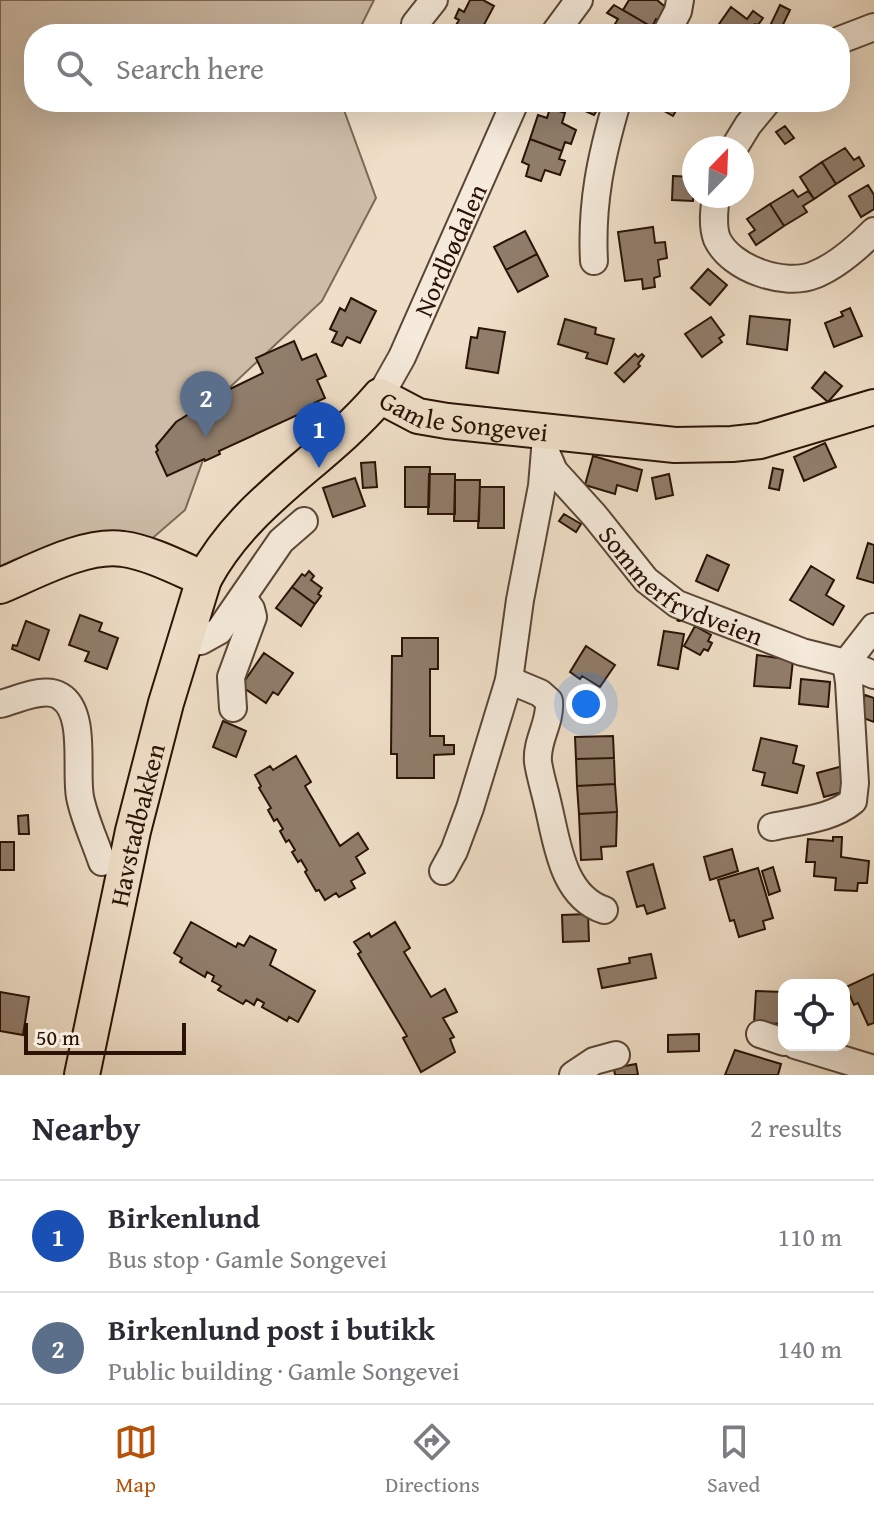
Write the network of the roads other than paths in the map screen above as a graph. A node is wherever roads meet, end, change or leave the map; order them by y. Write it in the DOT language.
graph roads {
  1 [pos="434,0"];
  2 [pos="579,0"];
  3 [pos="680,0"];
  4 [pos="415,24"];
  5 [pos="561,24"];
  6 [pos="671,24"];
  7 [pos="874,27"];
  8 [pos="850,36"];
  9 [pos="511,112"];
  10 [pos="614,112"];
  11 [pos="759,112"];
  12 [pos="741,136"];
  13 [pos="715,208"];
  14 [pos="874,231"];
  15 [pos="594,261"];
  16 [pos="380,396"];
  17 [pos="874,407"];
  18 [pos="546,440"];
  19 [pos="304,521"];
  20 [pos="204,579"];
  21 [pos="0,586"];
  22 [pos="243,598"];
  23 [pos="874,627"];
  24 [pos="183,642"];
  25 [pos="846,663"];
  26 [pos="874,675"];
  27 [pos="509,680"];
  28 [pos="0,704"];
  29 [pos="233,708"];
  30 [pos="772,827"];
  31 [pos="102,862"];
  32 [pos="443,871"];
  33 [pos="604,910"];
  34 [pos="815,1051"];
  35 [pos="616,1055"];
  36 [pos="874,1069"];
  37 [pos="82,1075"];
  38 [pos="573,1075"];
  1 -- 4 [label="street"];
  2 -- 5 [label="street"];
  3 -- 6 [label="street"];
  7 -- 8 [label="street"];
  9 -- 16 [label="street, Nordbødalen"];
  10 -- 15 [label="street"];
  11 -- 12 [label="street"];
  13 -- 14 [label="street"];
  16 -- 18 [label="main road, Gamle Songevei"];
  16 -- 20 [label="main road, Gamle Songevei"];
  17 -- 18 [label="main road, Gamle Songevei"];
  18 -- 25 [label="street, Sommerfrydveien"];
  18 -- 27 [label="street"];
  19 -- 22 [label="street"];
  20 -- 21 [label="main road"];
  20 -- 24 [label="main road, Havstadbakken"];
  22 -- 24 [label="street"];
  22 -- 29 [label="street"];
  23 -- 25 [label="street"];
  24 -- 37 [label="main road, Havstadbakken"];
  25 -- 26 [label="street, Sommerfrydveien"];
  25 -- 30 [label="street"];
  27 -- 32 [label="street"];
  27 -- 33 [label="street"];
  28 -- 31 [label="street"];
  34 -- 36 [label="street"];
  35 -- 38 [label="street"];
}
